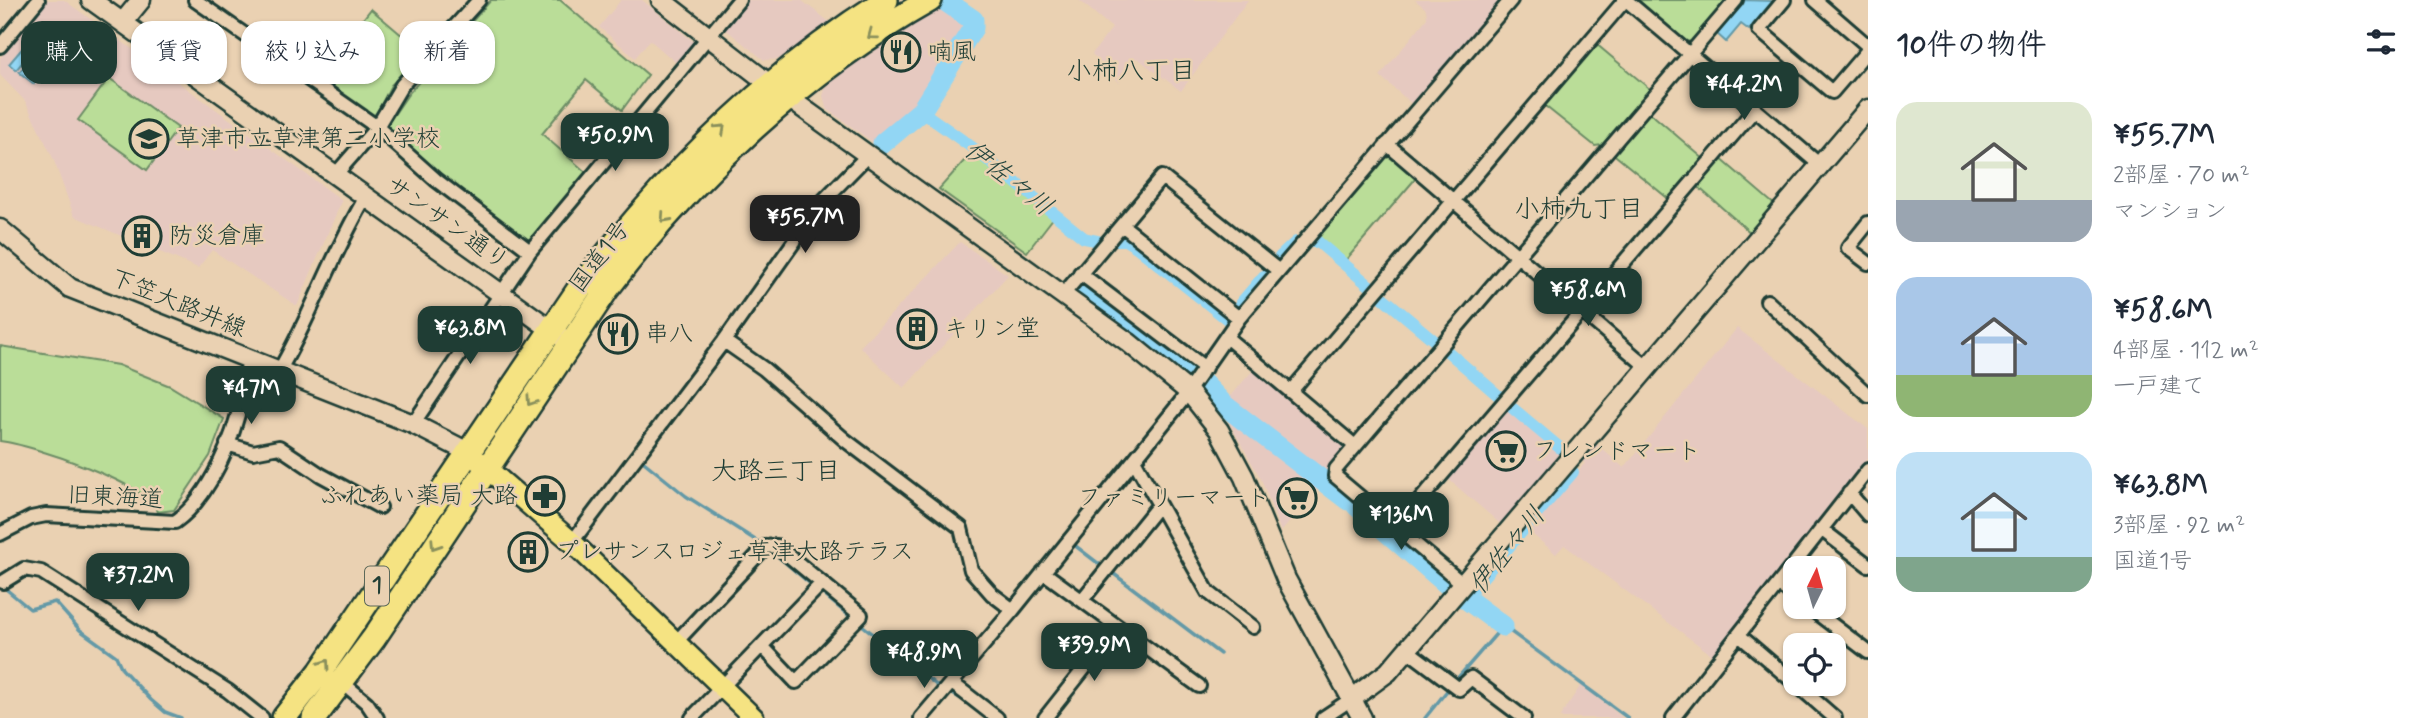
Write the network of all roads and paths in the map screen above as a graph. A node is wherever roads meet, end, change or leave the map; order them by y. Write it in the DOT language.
graph roads {
  1 [pos="38,0"];
  2 [pos="91,0"];
  3 [pos="141,0"];
  4 [pos="195,0"];
  5 [pos="479,0"];
  6 [pos="661,0"];
  7 [pos="739,0"];
  8 [pos="886,0"];
  9 [pos="930,0"];
  10 [pos="1511,0"];
  11 [pos="1625,0"];
  12 [pos="1736,0"];
  13 [pos="1784,0"];
  14 [pos="1815,0"];
  15 [pos="123,22"];
  16 [pos="709,37"];
  17 [pos="0,46"];
  18 [pos="1868,48"];
  19 [pos="1690,54"];
  20 [pos="780,92"];
  21 [pos="1755,109"];
  22 [pos="1868,109"];
  23 [pos="377,127"];
  24 [pos="1387,144"];
  25 [pos="868,155"];
  26 [pos="1820,165"];
  27 [pos="336,174"];
  28 [pos="366,197"];
  29 [pos="1453,202"];
  30 [pos="1868,223"];
  31 [pos="1122,225"];
  32 [pos="0,229"];
  33 [pos="530,251"];
  34 [pos="1517,257"];
  35 [pos="1868,263"];
  36 [pos="1279,271"];
  37 [pos="1080,273"];
  38 [pos="501,293"];
  39 [pos="1062,296"];
  40 [pos="1767,301"];
  41 [pos="1581,312"];
  42 [pos="1239,318"];
  43 [pos="551,329"];
  44 [pos="1226,337"];
  45 [pos="724,341"];
  46 [pos="570,343"];
  47 [pos="249,359"];
  48 [pos="1205,368"];
  49 [pos="1647,368"];
  50 [pos="279,371"];
  51 [pos="1291,391"];
  52 [pos="1189,392"];
  53 [pos="1868,395"];
  54 [pos="413,424"];
  55 [pos="227,444"];
  56 [pos="1355,446"];
  57 [pos="468,452"];
  58 [pos="1134,460"];
  59 [pos="487,468"];
  60 [pos="1868,470"];
  61 [pos="1849,493"];
  62 [pos="1158,506"];
  63 [pos="380,507"];
  64 [pos="1868,515"];
  65 [pos="1398,527"];
  66 [pos="1821,529"];
  67 [pos="0,534"];
  68 [pos="572,542"];
  69 [pos="1868,565"];
  70 [pos="1044,572"];
  71 [pos="2,579"];
  72 [pos="822,583"];
  73 [pos="1464,585"];
  74 [pos="1779,585"];
  75 [pos="1783,588"];
  76 [pos="0,596"];
  77 [pos="1082,600"];
  78 [pos="1013,610"];
  79 [pos="1826,620"];
  80 [pos="1117,627"];
  81 [pos="1252,627"];
  82 [pos="1740,636"];
  83 [pos="676,642"];
  84 [pos="761,646"];
  85 [pos="1408,650"];
  86 [pos="1868,652"];
  87 [pos="1783,673"];
  88 [pos="343,683"];
  89 [pos="952,683"];
  90 [pos="1199,686"];
  91 [pos="717,692"];
  92 [pos="1810,696"];
  93 [pos="1350,701"];
  94 [pos="262,718"];
  95 [pos="284,718"];
  96 [pos="314,718"];
  97 [pos="377,718"];
  98 [pos="692,718"];
  99 [pos="754,718"];
  100 [pos="921,718"];
  101 [pos="997,718"];
  102 [pos="1045,718"];
  103 [pos="1323,718"];
  104 [pos="1362,718"];
  105 [pos="1524,718"];
  106 [pos="1673,718"];
  107 [pos="1835,718"];
  1 -- 17 [label="street"];
  2 -- 15 [label="street, サンサン通り"];
  3 -- 15 [label="street"];
  4 -- 23 [label="street"];
  5 -- 23 [label="street"];
  6 -- 16 [label="street"];
  7 -- 16 [label="street"];
  8 -- 20 [label="highway, 国道1号 / 1"];
  9 -- 20 [label="highway, 国道1号 / 1, one-way"];
  10 -- 24 [label="street"];
  11 -- 19 [label="street"];
  11 -- 29 [label="street"];
  12 -- 19 [label="street"];
  13 -- 18 [label="street"];
  14 -- 18 [label="street"];
  15 -- 27 [label="street, サンサン通り"];
  16 -- 20 [label="street"];
  16 -- 33 [label="street"];
  19 -- 21 [label="street"];
  19 -- 34 [label="street"];
  20 -- 25 [label="street"];
  43 -- 20 [label="highway, 国道1号 / 1, one-way"];
  20 -- 46 [label="highway, 国道1号 / 1, one-way"];
  21 -- 26 [label="street"];
  21 -- 41 [label="street"];
  22 -- 26 [label="street"];
  23 -- 27 [label="street"];
  23 -- 33 [label="street"];
  24 -- 29 [label="street"];
  24 -- 36 [label="street"];
  25 -- 39 [label="street"];
  25 -- 45 [label="street"];
  26 -- 49 [label="street"];
  27 -- 28 [label="street, サンサン通り"];
  28 -- 38 [label="street, サンサン通り"];
  28 -- 50 [label="street"];
  29 -- 34 [label="street"];
  29 -- 51 [label="street"];
  30 -- 35 [label="street"];
  31 -- 36 [label="street"];
  31 -- 37 [label="street"];
  31 -- 42 [label="street"];
  32 -- 47 [label="street, 下笠大路井線"];
  33 -- 38 [label="street"];
  34 -- 41 [label="street"];
  34 -- 56 [label="street"];
  36 -- 42 [label="street"];
  37 -- 39 [label="street"];
  37 -- 48 [label="street"];
  38 -- 43 [label="street, サンサン通り"];
  38 -- 54 [label="street"];
  39 -- 52 [label="street"];
  40 -- 53 [label="street"];
  41 -- 49 [label="street"];
  41 -- 65 [label="street"];
  42 -- 44 [label="street"];
  43 -- 46 [label="street, サンサン通り"];
  43 -- 57 [label="highway, 国道1号 / 1"];
  44 -- 48 [label="street"];
  44 -- 51 [label="street"];
  45 -- 68 [label="street"];
  45 -- 78 [label="street"];
  46 -- 59 [label="highway, 国道1号 / 1, one-way"];
  47 -- 50 [label="street, 下笠大路井線"];
  47 -- 55 [label="street, 旧東海道"];
  48 -- 52 [label="street"];
  49 -- 73 [label="street"];
  50 -- 54 [label="street, 下笠大路井線"];
  51 -- 56 [label="street"];
  52 -- 58 [label="street"];
  52 -- 93 [label="street"];
  54 -- 57 [label="street, 下笠大路井線"];
  55 -- 63 [label="street"];
  55 -- 67 [label="street, 旧東海道"];
  56 -- 65 [label="street"];
  57 -- 59 [label="main road"];
  95 -- 57 [label="highway, 国道1号 / 1, one-way"];
  58 -- 62 [label="street"];
  58 -- 70 [label="street"];
  59 -- 68 [label="main road"];
  59 -- 88 [label="highway, 国道1号 / 1, one-way"];
  60 -- 61 [label="street"];
  61 -- 64 [label="street"];
  61 -- 66 [label="street"];
  62 -- 77 [label="street"];
  62 -- 81 [label="street"];
  65 -- 73 [label="street"];
  66 -- 69 [label="street"];
  66 -- 74 [label="street"];
  68 -- 83 [label="main road"];
  70 -- 77 [label="street"];
  70 -- 78 [label="street"];
  71 -- 76 [label="street"];
  71 -- 94 [label="street"];
  72 -- 83 [label="street"];
  72 -- 84 [label="street"];
  72 -- 84 [label="street"];
  73 -- 85 [label="street"];
  74 -- 75 [label="street"];
  74 -- 82 [label="street"];
  77 -- 80 [label="street"];
  78 -- 89 [label="street"];
  79 -- 86 [label="street"];
  80 -- 90 [label="street"];
  80 -- 102 [label="street"];
  82 -- 87 [label="street"];
  82 -- 106 [label="street"];
  83 -- 91 [label="main road"];
  84 -- 91 [label="street"];
  85 -- 93 [label="street"];
  85 -- 105 [label="street"];
  88 -- 96 [label="highway, 国道1号 / 1"];
  88 -- 97 [label="street"];
  89 -- 100 [label="street"];
  89 -- 101 [label="street"];
  91 -- 98 [label="street"];
  91 -- 99 [label="main road"];
  92 -- 107 [label="street"];
  93 -- 103 [label="street"];
  93 -- 104 [label="street"];
}
